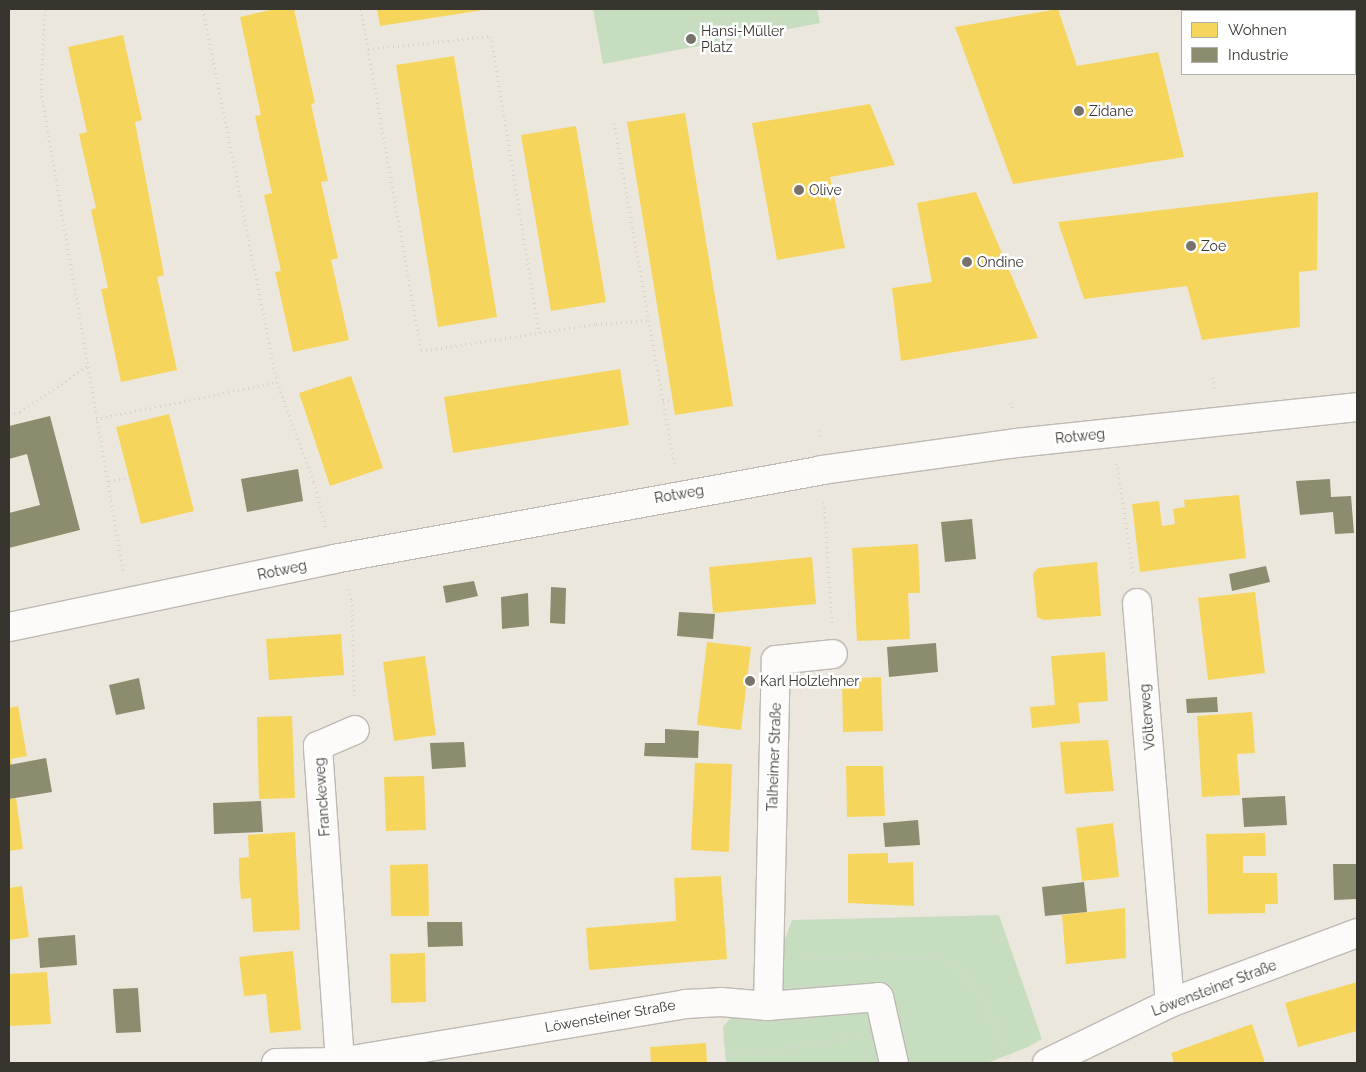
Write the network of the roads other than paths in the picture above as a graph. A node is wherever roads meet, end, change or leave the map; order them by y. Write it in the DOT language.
graph roads {
  1 [pos="1357,407"];
  2 [pos="1137,603"];
  3 [pos="9,627"];
  4 [pos="833,654"];
  5 [pos="355,730"];
  6 [pos="1357,934"];
  7 [pos="1170,1003"];
  8 [pos="768,1006"];
  9 [pos="340,1062"];
  10 [pos="276,1063"];
  11 [pos="894,1063"];
  12 [pos="1047,1063"];
  1 -- 3 [label="street, Rotweg"];
  2 -- 7 [label="street, Völterweg"];
  4 -- 8 [label="street, Talheimer Straße"];
  5 -- 9 [label="street, Franckeweg"];
  6 -- 7 [label="street, Löwensteiner Straße"];
  7 -- 12 [label="street, Löwensteiner Straße"];
  8 -- 9 [label="street, Löwensteiner Straße"];
  8 -- 11 [label="street, Löwensteiner Straße"];
  9 -- 10 [label="street, Löwensteiner Straße"];
}
